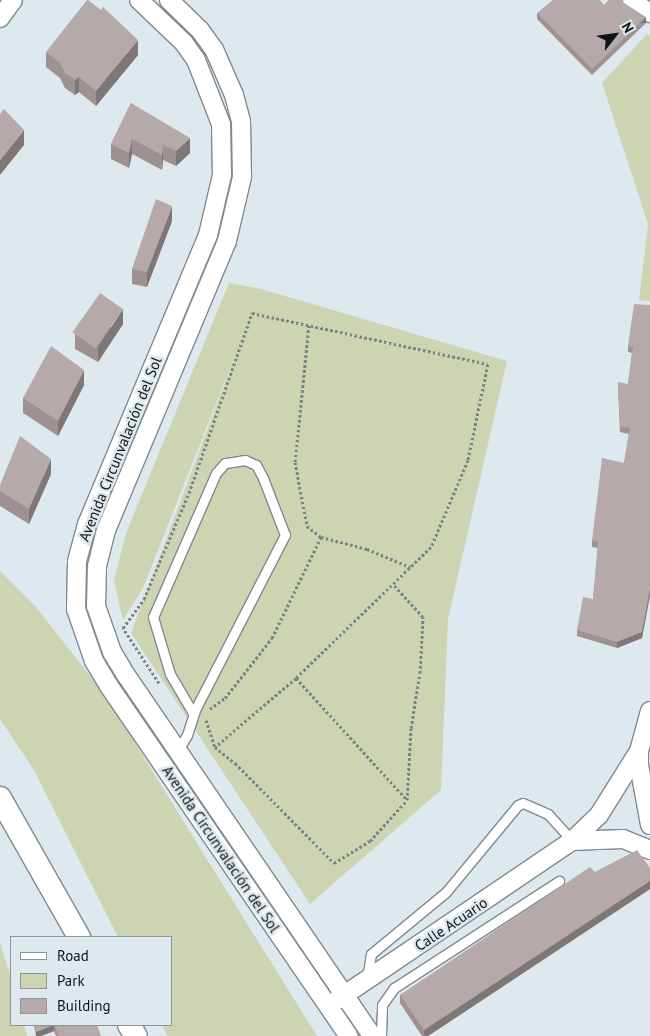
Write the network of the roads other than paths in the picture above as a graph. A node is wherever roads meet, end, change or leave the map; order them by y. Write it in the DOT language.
graph roads {
  1 [pos="13,0"];
  2 [pos="139,0"];
  3 [pos="168,0"];
  4 [pos="630,0"];
  5 [pos="650,12"];
  6 [pos="0,18"];
  7 [pos="126,675"];
  8 [pos="109,686"];
  9 [pos="650,711"];
  10 [pos="193,714"];
  11 [pos="178,750"];
  12 [pos="639,751"];
  13 [pos="0,798"];
  14 [pos="650,826"];
  15 [pos="572,841"];
  16 [pos="650,850"];
  17 [pos="559,881"];
  18 [pos="78,936"];
  19 [pos="367,981"];
  20 [pos="346,995"];
  21 [pos="329,1006"];
  22 [pos="349,1036"];
  23 [pos="372,1036"];
  24 [pos="381,1036"];
  1 -- 6 [label="street"];
  2 -- 8 [label="street, Avenida Circunvalación del Sol"];
  3 -- 7 [label="street, Avenida Circunvalación del Sol"];
  4 -- 5 [label="street"];
  7 -- 8 [label="street"];
  7 -- 11 [label="street, Avenida Circunvalación del Sol"];
  8 -- 21 [label="street, Avenida Circunvalación del Sol"];
  9 -- 12 [label="street"];
  10 -- 10 [label="lane"];
  10 -- 11 [label="lane"];
  11 -- 20 [label="street, Avenida Circunvalación del Sol"];
  12 -- 14 [label="street"];
  12 -- 15 [label="street, Calle Acuario"];
  13 -- 18 [label="street"];
  15 -- 16 [label="street"];
  15 -- 19 [label="street, Calle Acuario"];
  15 -- 19 [label="lane"];
  17 -- 24 [label="lane"];
  19 -- 20 [label="street, Calle Acuario"];
  20 -- 21 [label="street, Calle Acuario"];
  20 -- 23 [label="street, Avenida Circunvalación del Sol"];
  21 -- 22 [label="street, Avenida Circunvalación del Sol"];
}
